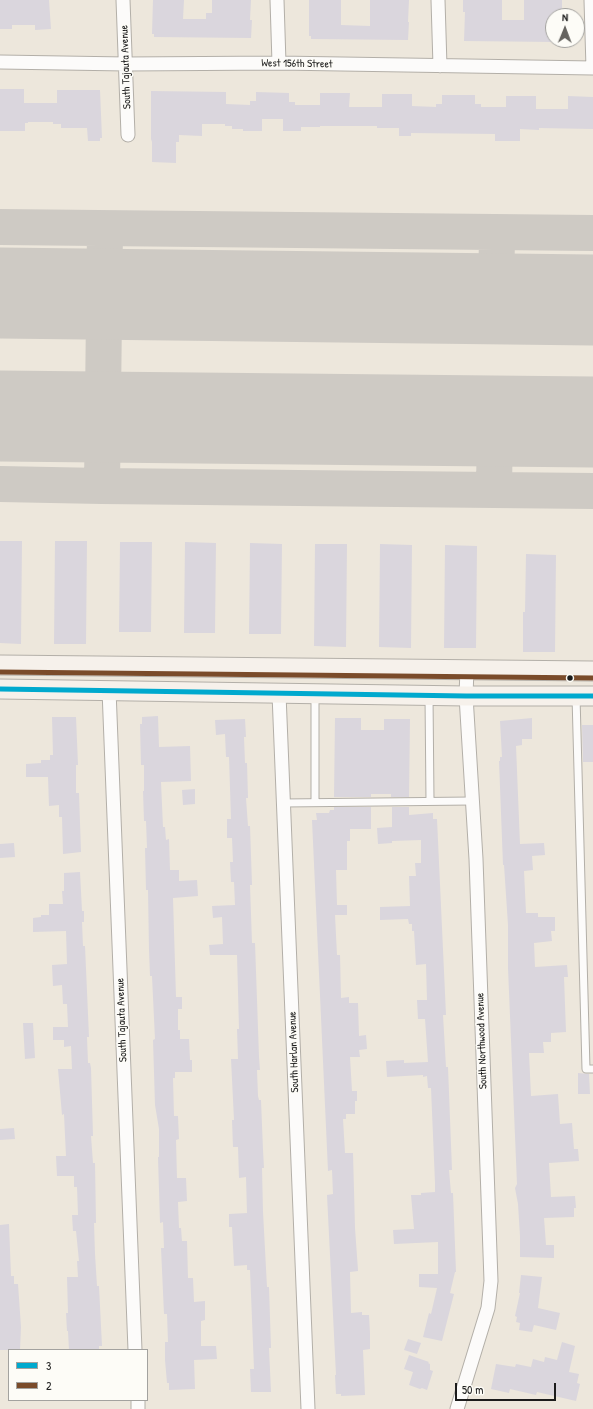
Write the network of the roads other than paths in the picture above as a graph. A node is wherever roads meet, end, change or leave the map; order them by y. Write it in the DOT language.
graph roads {
  1 [pos="123,0"];
  2 [pos="277,0"];
  3 [pos="438,0"];
  4 [pos="591,0"];
  5 [pos="0,62"];
  6 [pos="279,63"];
  7 [pos="126,64"];
  8 [pos="440,66"];
  9 [pos="593,68"];
  10 [pos="128,135"];
  11 [pos="0,665"];
  12 [pos="467,669"];
  13 [pos="593,671"];
  14 [pos="0,689"];
  15 [pos="109,690"];
  16 [pos="279,694"];
  17 [pos="315,694"];
  18 [pos="429,696"];
  19 [pos="466,696"];
  20 [pos="584,696"];
  21 [pos="430,801"];
  22 [pos="472,801"];
  23 [pos="315,802"];
  24 [pos="284,803"];
  25 [pos="593,1069"];
  26 [pos="136,1349"];
  27 [pos="308,1409"];
  28 [pos="457,1409"];
  1 -- 7 [label="street, South Tajauta Avenue"];
  2 -- 6 [label="street"];
  3 -- 8 [label="street"];
  4 -- 9 [label="street"];
  5 -- 7 [label="street, West 156th Street"];
  6 -- 7 [label="street, West 156th Street"];
  6 -- 8 [label="street, West 156th Street"];
  7 -- 10 [label="street, South Tajauta Avenue"];
  8 -- 9 [label="street, West 156th Street"];
  11 -- 12 [label="main road"];
  12 -- 13 [label="main road"];
  12 -- 19 [label="street, South Northwood Avenue"];
  14 -- 15 [label="main road"];
  15 -- 16 [label="main road"];
  15 -- 26 [label="street, South Tajauta Avenue"];
  16 -- 17 [label="main road"];
  16 -- 24 [label="street, South Harlan Avenue"];
  17 -- 18 [label="main road"];
  17 -- 23 [label="lane"];
  18 -- 19 [label="main road"];
  18 -- 21 [label="lane"];
  19 -- 20 [label="main road"];
  19 -- 22 [label="street, South Northwood Avenue"];
  20 -- 25 [label="lane"];
  21 -- 22 [label="lane"];
  21 -- 23 [label="lane"];
  22 -- 28 [label="street, South Northwood Avenue"];
  23 -- 24 [label="lane"];
  24 -- 27 [label="street, South Harlan Avenue"];
}
